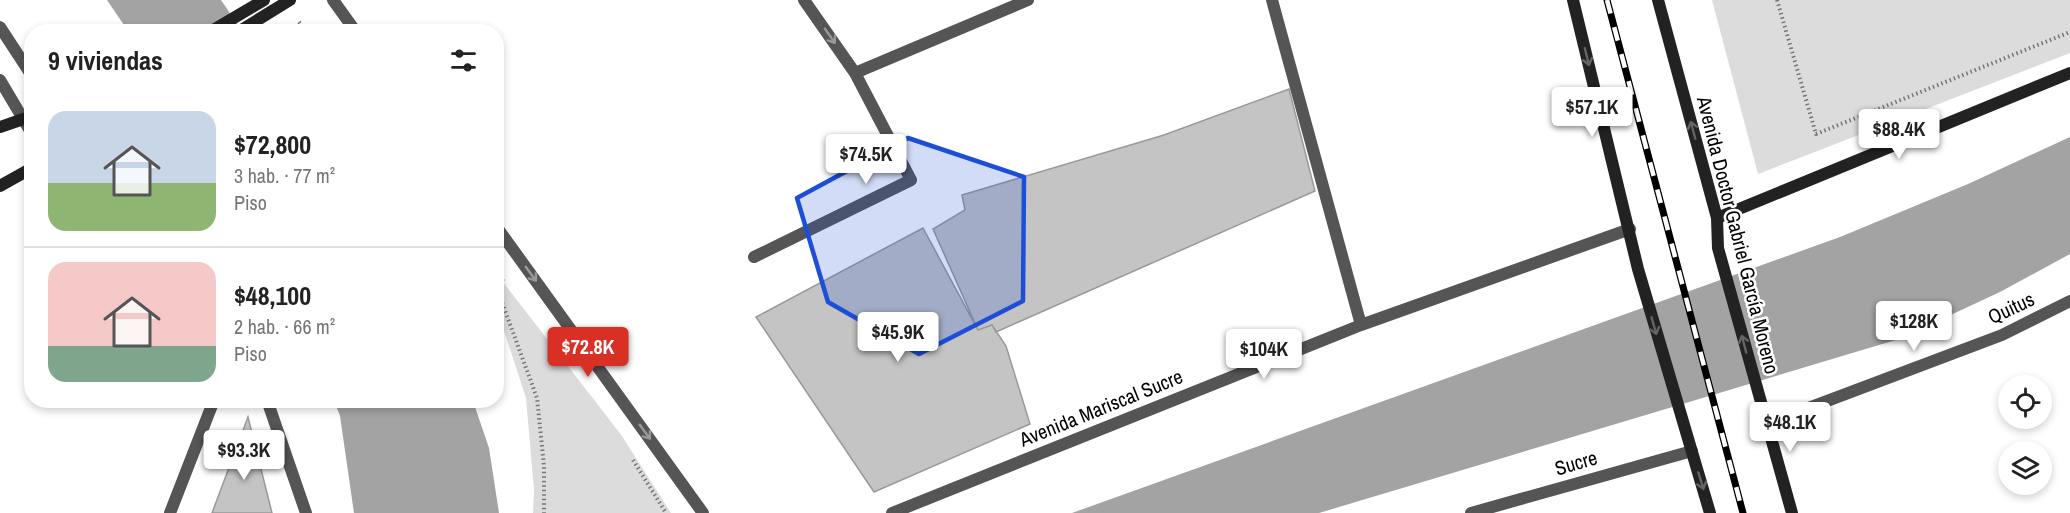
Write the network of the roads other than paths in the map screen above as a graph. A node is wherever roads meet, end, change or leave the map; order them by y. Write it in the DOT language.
graph roads {
  1 [pos="264,0"];
  2 [pos="290,0"];
  3 [pos="333,0"];
  4 [pos="804,0"];
  5 [pos="1028,0"];
  6 [pos="1272,0"];
  7 [pos="1574,0"];
  8 [pos="1658,0"];
  9 [pos="224,24"];
  10 [pos="251,24"];
  11 [pos="350,24"];
  12 [pos="0,27"];
  13 [pos="24,64"];
  14 [pos="855,73"];
  15 [pos="2070,73"];
  16 [pos="0,80"];
  17 [pos="24,114"];
  18 [pos="24,119"];
  19 [pos="0,127"];
  20 [pos="24,172"];
  21 [pos="0,186"];
  22 [pos="1717,218"];
  23 [pos="1630,229"];
  24 [pos="504,237"];
  25 [pos="754,257"];
  26 [pos="2070,301"];
  27 [pos="1361,325"];
  28 [pos="211,408"];
  29 [pos="270,408"];
  30 [pos="1766,424"];
  31 [pos="1692,451"];
  32 [pos="170,513"];
  33 [pos="306,513"];
  34 [pos="703,513"];
  35 [pos="892,513"];
  36 [pos="1471,513"];
  37 [pos="1710,513"];
  38 [pos="1792,513"];
  1 -- 9 [label="main road"];
  2 -- 10 [label="main road"];
  3 -- 11 [label="street"];
  4 -- 14 [label="street, one-way"];
  5 -- 14 [label="street"];
  6 -- 27 [label="street"];
  7 -- 23 [label="main road, one-way"];
  22 -- 8 [label="main road, Avenida Doctor Gabriel García Moreno, one-way"];
  12 -- 13 [label="street"];
  14 -- 25 [label="street"];
  15 -- 22 [label="main road"];
  16 -- 17 [label="street"];
  18 -- 19 [label="main road"];
  20 -- 21 [label="main road"];
  30 -- 22 [label="main road, Avenida Doctor Gabriel García Moreno, one-way"];
  23 -- 27 [label="street, Avenida Mariscal Sucre"];
  23 -- 31 [label="main road, one-way"];
  24 -- 34 [label="street, one-way"];
  26 -- 30 [label="street, Quitus"];
  27 -- 35 [label="street, Avenida Mariscal Sucre"];
  28 -- 32 [label="street"];
  29 -- 33 [label="street"];
  30 -- 38 [label="main road, Avenida Doctor Gabriel García Moreno"];
  31 -- 36 [label="street, Sucre"];
  31 -- 37 [label="main road, one-way"];
}
